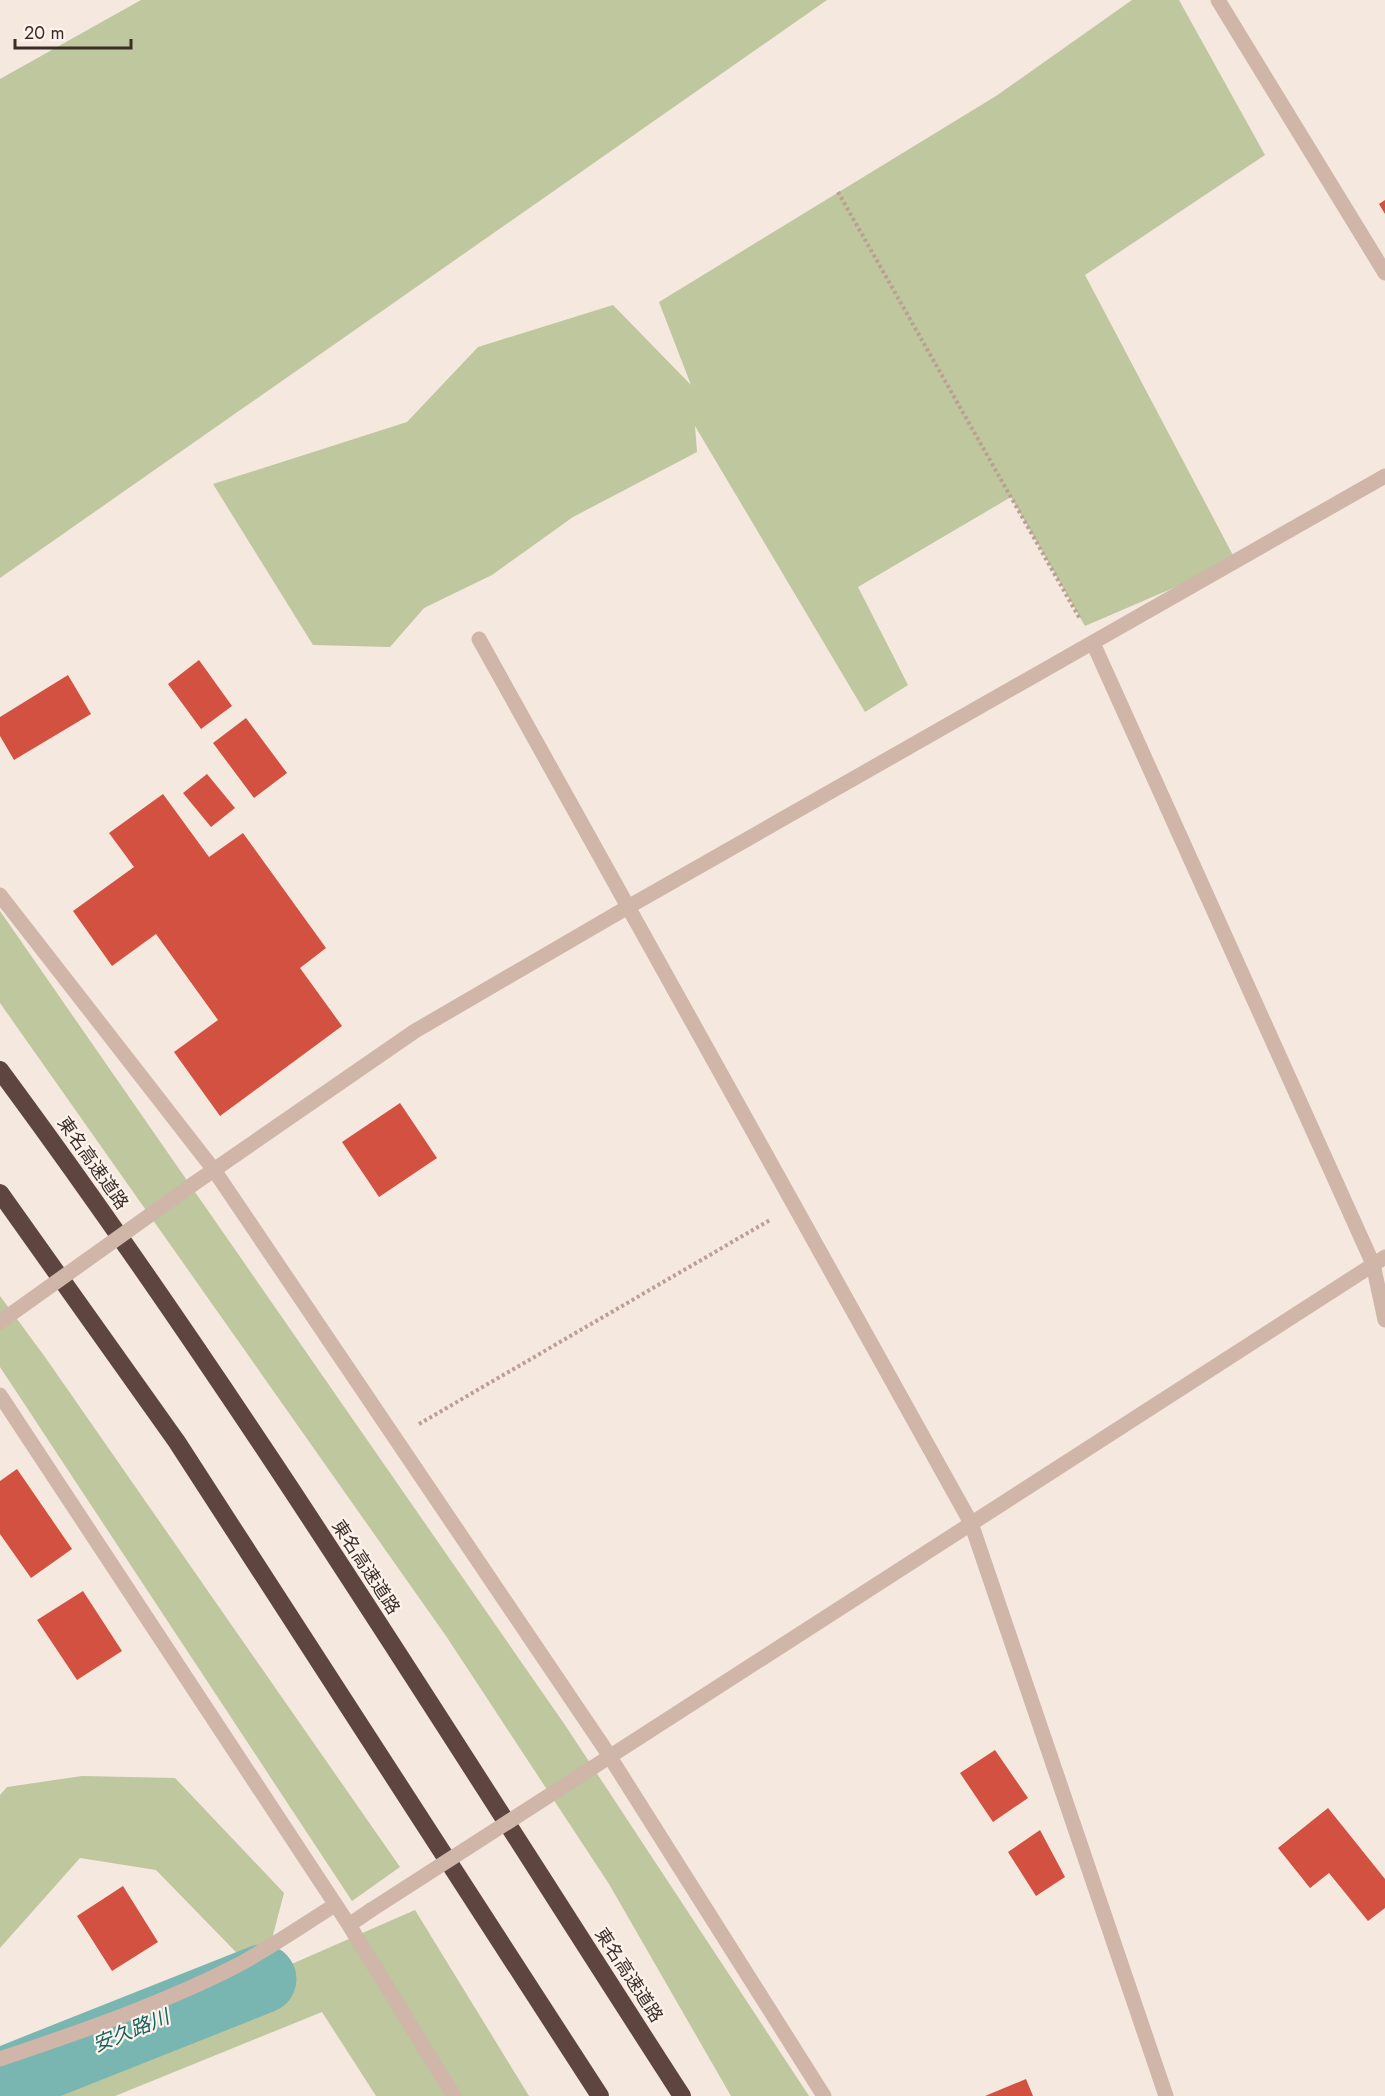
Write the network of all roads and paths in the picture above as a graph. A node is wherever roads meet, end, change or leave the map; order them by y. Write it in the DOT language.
graph roads {
  1 [pos="1218,0"];
  2 [pos="838,192"];
  3 [pos="1385,273"];
  4 [pos="1385,476"];
  5 [pos="479,639"];
  6 [pos="1093,643"];
  7 [pos="0,896"];
  8 [pos="628,907"];
  9 [pos="0,1070"];
  10 [pos="214,1170"];
  11 [pos="0,1193"];
  12 [pos="794,1206"];
  13 [pos="1379,1260"];
  14 [pos="1385,1320"];
  15 [pos="0,1322"];
  16 [pos="0,1395"];
  17 [pos="395,1439"];
  18 [pos="971,1523"];
  19 [pos="610,1756"];
  20 [pos="335,1905"];
  21 [pos="348,1925"];
  22 [pos="0,2059"];
  23 [pos="454,2096"];
  24 [pos="600,2096"];
  25 [pos="682,2096"];
  26 [pos="824,2096"];
  27 [pos="1166,2096"];
  1 -- 3 [label="street"];
  2 -- 6 [label="path"];
  4 -- 6 [label="street"];
  5 -- 8 [label="street"];
  6 -- 8 [label="street"];
  6 -- 13 [label="street"];
  7 -- 10 [label="street"];
  8 -- 10 [label="street"];
  8 -- 12 [label="street"];
  9 -- 25 [label="highway, 東名高速道路"];
  10 -- 15 [label="street, bridge"];
  10 -- 17 [label="street"];
  11 -- 24 [label="highway"];
  12 -- 17 [label="path"];
  12 -- 18 [label="street"];
  13 -- 14 [label="street"];
  13 -- 18 [label="street"];
  16 -- 20 [label="street"];
  17 -- 19 [label="street"];
  18 -- 19 [label="street"];
  18 -- 27 [label="street"];
  19 -- 21 [label="street, bridge"];
  19 -- 26 [label="street"];
  20 -- 21 [label="street"];
  20 -- 22 [label="street"];
  21 -- 23 [label="street"];
}
